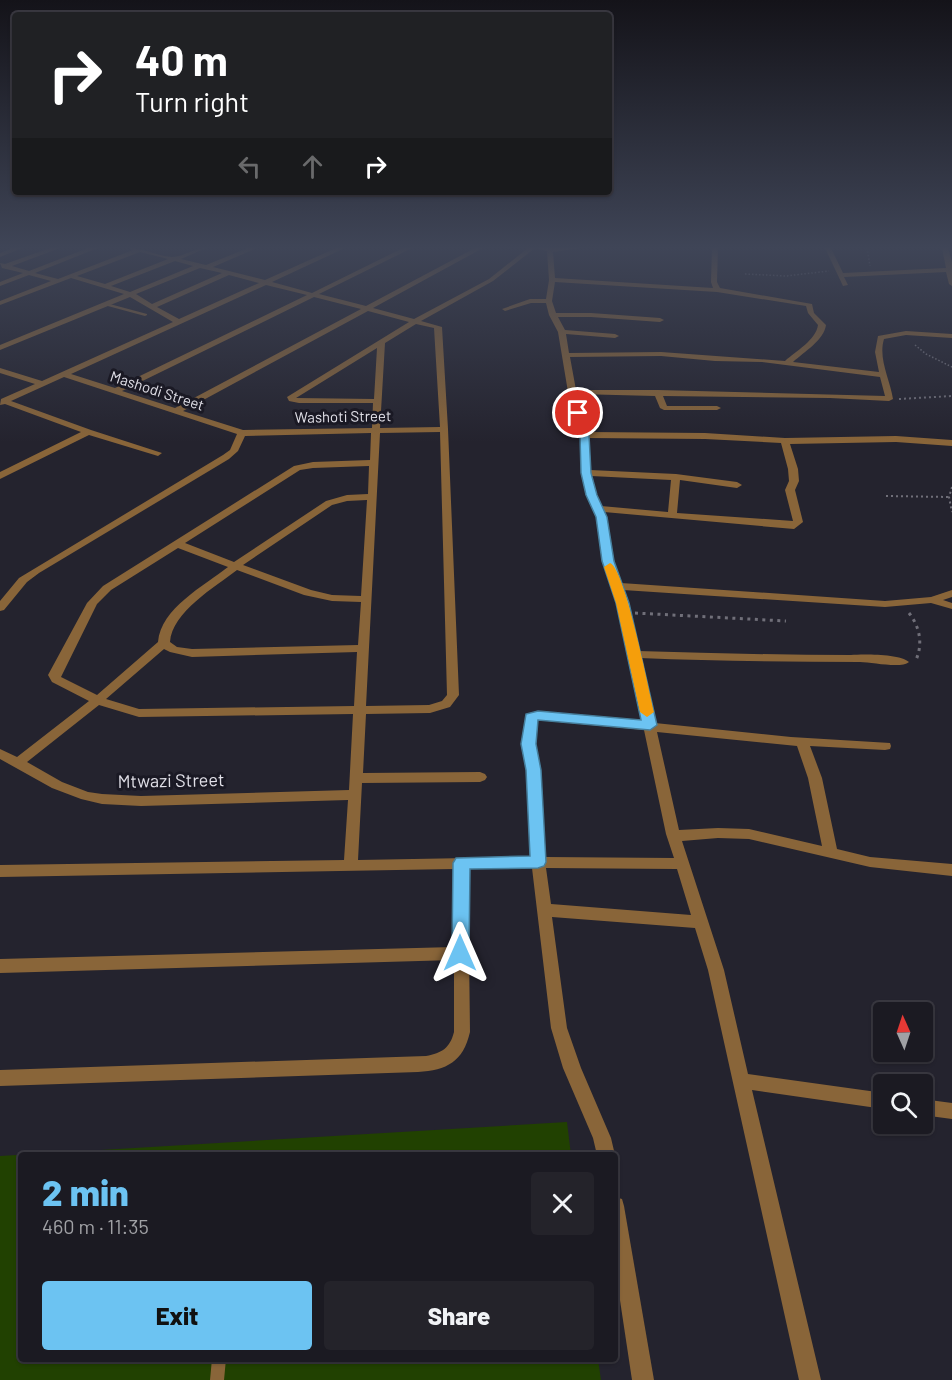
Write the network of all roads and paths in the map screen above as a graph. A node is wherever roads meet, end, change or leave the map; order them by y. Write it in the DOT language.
graph roads {
  1 [pos="86,312"];
  2 [pos="136,312"];
  3 [pos="163,312"];
  4 [pos="199,312"];
  5 [pos="277,312"];
  6 [pos="359,312"];
  7 [pos="389,312"];
  8 [pos="431,312"];
  9 [pos="811,312"];
  10 [pos="145,315"];
  11 [pos="553,315"];
  12 [pos="417,320"];
  13 [pos="660,320"];
  14 [pos="178,322"];
  15 [pos="562,332"];
  16 [pos="909,335"];
  17 [pos="615,336"];
  18 [pos="952,336"];
  19 [pos="381,342"];
  20 [pos="0,348"];
  21 [pos="566,355"];
  22 [pos="786,364"];
  23 [pos="952,367"];
  24 [pos="0,370"];
  25 [pos="64,374"];
  26 [pos="885,375"];
  27 [pos="42,384"];
  28 [pos="115,392"];
  29 [pos="572,392"];
  30 [pos="658,392"];
  31 [pos="952,396"];
  32 [pos="889,399"];
  33 [pos="378,400"];
  34 [pos="2,402"];
  35 [pos="717,408"];
  36 [pos="176,411"];
  37 [pos="444,429"];
  38 [pos="376,430"];
  39 [pos="88,432"];
  40 [pos="242,433"];
  41 [pos="585,435"];
  42 [pos="785,441"];
  43 [pos="952,443"];
  44 [pos="158,453"];
  45 [pos="375,463"];
  46 [pos="586,473"];
  47 [pos="0,476"];
  48 [pos="676,477"];
  49 [pos="737,484"];
  50 [pos="952,488"];
  51 [pos="886,496"];
  52 [pos="373,497"];
  53 [pos="949,497"];
  54 [pos="597,509"];
  55 [pos="952,512"];
  56 [pos="672,516"];
  57 [pos="177,544"];
  58 [pos="235,566"];
  59 [pos="617,586"];
  60 [pos="952,593"];
  61 [pos="365,598"];
  62 [pos="932,600"];
  63 [pos="901,603"];
  64 [pos="952,606"];
  65 [pos="0,608"];
  66 [pos="625,613"];
  67 [pos="786,621"];
  68 [pos="164,643"];
  69 [pos="364,648"];
  70 [pos="634,654"];
  71 [pos="903,662"];
  72 [pos="98,700"];
  73 [pos="359,710"];
  74 [pos="650,725"];
  75 [pos="802,742"];
  76 [pos="885,746"];
  77 [pos="0,753"];
  78 [pos="18,763"];
  79 [pos="480,777"];
  80 [pos="355,778"];
  81 [pos="354,795"];
  82 [pos="674,836"];
  83 [pos="831,854"];
  84 [pos="538,862"];
  85 [pos="461,863"];
  86 [pos="351,864"];
  87 [pos="683,864"];
  88 [pos="952,870"];
  89 [pos="0,871"];
  90 [pos="545,910"];
  91 [pos="702,922"];
  92 [pos="460,953"];
  93 [pos="0,966"];
  94 [pos="0,1078"];
  95 [pos="742,1081"];
  96 [pos="873,1099"];
  97 [pos="933,1108"];
  98 [pos="952,1111"];
  99 [pos="605,1152"];
  100 [pos="618,1225"];
  101 [pos="219,1362"];
  102 [pos="217,1380"];
  103 [pos="643,1380"];
  104 [pos="810,1380"];
  1 -- 20 [label="street"];
  2 -- 10 [label="lane"];
  3 -- 14 [label="street"];
  4 -- 14 [label="street"];
  5 -- 28 [label="street"];
  6 -- 36 [label="street"];
  7 -- 12 [label="street"];
  8 -- 12 [label="street"];
  9 -- 22 [label="street"];
  11 -- 13 [label="street"];
  11 -- 15 [label="street"];
  12 -- 19 [label="street"];
  12 -- 37 [label="street"];
  14 -- 25 [label="street"];
  15 -- 17 [label="street"];
  15 -- 21 [label="street"];
  16 -- 18 [label="street"];
  16 -- 23 [label="path"];
  16 -- 26 [label="street"];
  19 -- 33 [label="street"];
  19 -- 33 [label="street"];
  21 -- 22 [label="street"];
  21 -- 29 [label="street"];
  22 -- 26 [label="street"];
  24 -- 27 [label="street"];
  25 -- 27 [label="street"];
  25 -- 28 [label="street, Mashodi Street"];
  26 -- 32 [label="street"];
  27 -- 34 [label="street"];
  28 -- 36 [label="street, Mashodi Street"];
  29 -- 30 [label="street"];
  29 -- 41 [label="street"];
  30 -- 32 [label="street"];
  30 -- 35 [label="street"];
  31 -- 32 [label="path"];
  33 -- 38 [label="street"];
  34 -- 39 [label="street"];
  36 -- 40 [label="street, Mashodi Street"];
  37 -- 38 [label="street, Washoti Street"];
  37 -- 73 [label="street"];
  38 -- 40 [label="street, Washoti Street"];
  38 -- 45 [label="street"];
  39 -- 44 [label="street"];
  39 -- 47 [label="street"];
  40 -- 65 [label="street"];
  41 -- 42 [label="street"];
  41 -- 46 [label="street"];
  42 -- 43 [label="street"];
  42 -- 56 [label="street"];
  45 -- 52 [label="street"];
  45 -- 57 [label="street"];
  46 -- 48 [label="street"];
  46 -- 54 [label="street"];
  48 -- 49 [label="street"];
  48 -- 56 [label="street"];
  50 -- 53 [label="path"];
  51 -- 53 [label="path"];
  52 -- 58 [label="street"];
  52 -- 61 [label="street"];
  53 -- 55 [label="path"];
  54 -- 56 [label="street"];
  54 -- 59 [label="street"];
  57 -- 58 [label="street"];
  57 -- 72 [label="street"];
  58 -- 61 [label="street"];
  58 -- 68 [label="street"];
  59 -- 63 [label="street"];
  59 -- 66 [label="street"];
  60 -- 62 [label="street"];
  61 -- 69 [label="street"];
  62 -- 63 [label="street"];
  62 -- 64 [label="street"];
  63 -- 71 [label="path"];
  66 -- 67 [label="path"];
  66 -- 70 [label="street"];
  68 -- 69 [label="street"];
  68 -- 72 [label="street"];
  69 -- 73 [label="street"];
  70 -- 71 [label="street"];
  70 -- 74 [label="street"];
  72 -- 73 [label="street"];
  72 -- 78 [label="street"];
  73 -- 80 [label="street"];
  74 -- 75 [label="street"];
  74 -- 82 [label="street"];
  74 -- 84 [label="street"];
  75 -- 76 [label="street"];
  75 -- 83 [label="street"];
  77 -- 78 [label="street, Mtwazi Street"];
  78 -- 81 [label="street, Mtwazi Street"];
  79 -- 80 [label="street"];
  80 -- 81 [label="street"];
  81 -- 86 [label="street"];
  82 -- 83 [label="street"];
  82 -- 87 [label="street"];
  83 -- 88 [label="street"];
  84 -- 85 [label="street"];
  84 -- 87 [label="street"];
  84 -- 90 [label="street"];
  85 -- 86 [label="street"];
  85 -- 92 [label="street"];
  86 -- 89 [label="street"];
  87 -- 91 [label="street"];
  90 -- 91 [label="street"];
  90 -- 99 [label="street"];
  91 -- 95 [label="street"];
  92 -- 93 [label="street"];
  92 -- 94 [label="street"];
  95 -- 96 [label="street"];
  95 -- 104 [label="street"];
  97 -- 98 [label="street"];
  100 -- 103 [label="street"];
  101 -- 102 [label="lane"];
}
